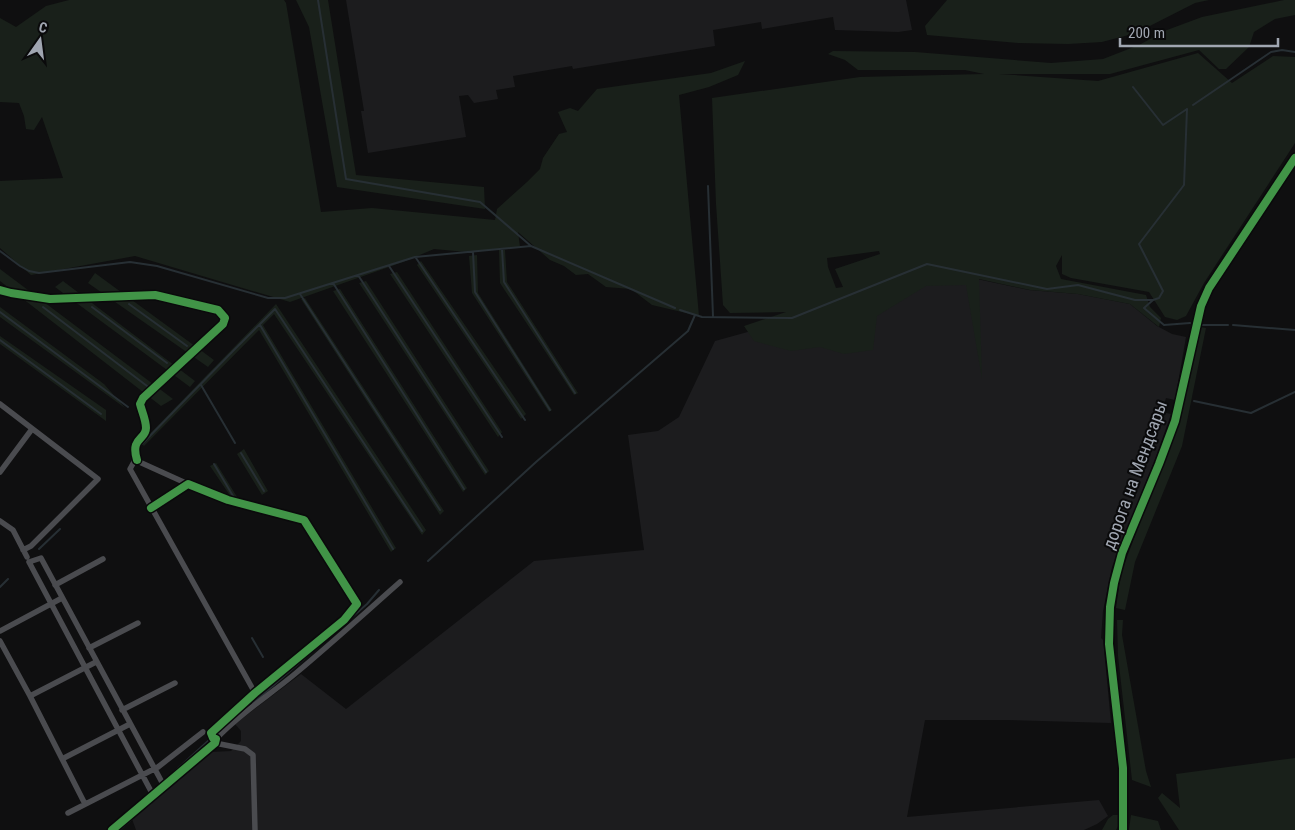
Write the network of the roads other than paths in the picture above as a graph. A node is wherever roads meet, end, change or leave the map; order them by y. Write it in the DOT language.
graph roads {
  1 [pos="1295,158"];
  2 [pos="0,290"];
  3 [pos="0,404"];
  4 [pos="32,429"];
  5 [pos="136,460"];
  6 [pos="0,472"];
  7 [pos="188,484"];
  8 [pos="151,508"];
  9 [pos="0,521"];
  10 [pos="23,550"];
  11 [pos="27,557"];
  12 [pos="103,559"];
  13 [pos="400,582"];
  14 [pos="55,585"];
  15 [pos="62,598"];
  16 [pos="50,604"];
  17 [pos="138,623"];
  18 [pos="0,631"];
  19 [pos="0,641"];
  20 [pos="89,648"];
  21 [pos="96,662"];
  22 [pos="84,668"];
  23 [pos="175,683"];
  24 [pos="255,693"];
  25 [pos="30,696"];
  26 [pos="122,710"];
  27 [pos="130,724"];
  28 [pos="118,730"];
  29 [pos="202,732"];
  30 [pos="216,741"];
  31 [pos="62,759"];
  32 [pos="154,768"];
  33 [pos="142,774"];
  34 [pos="164,786"];
  35 [pos="152,795"];
  36 [pos="85,804"];
  37 [pos="68,813"];
  38 [pos="112,830"];
  39 [pos="255,830"];
  40 [pos="1123,830"];
  1 -- 40 [label="street, дорога на Мендсары"];
  2 -- 5 [label="street"];
  3 -- 4 [label="street"];
  4 -- 6 [label="street"];
  4 -- 10 [label="street"];
  5 -- 7 [label="street"];
  5 -- 8 [label="street"];
  7 -- 8 [label="street"];
  7 -- 24 [label="street"];
  8 -- 24 [label="street"];
  9 -- 10 [label="street"];
  10 -- 11 [label="street"];
  12 -- 14 [label="street"];
  13 -- 30 [label="street"];
  14 -- 15 [label="street"];
  14 -- 16 [label="street"];
  15 -- 16 [label="street"];
  15 -- 20 [label="street"];
  16 -- 18 [label="street"];
  16 -- 22 [label="street"];
  17 -- 20 [label="street"];
  19 -- 25 [label="street"];
  20 -- 21 [label="street"];
  21 -- 22 [label="street"];
  21 -- 26 [label="street"];
  22 -- 25 [label="street"];
  22 -- 28 [label="street"];
  23 -- 26 [label="street"];
  24 -- 30 [label="street"];
  25 -- 31 [label="street"];
  26 -- 27 [label="street"];
  27 -- 28 [label="street"];
  27 -- 32 [label="street"];
  28 -- 31 [label="street"];
  28 -- 33 [label="street"];
  29 -- 32 [label="street"];
  30 -- 34 [label="street"];
  30 -- 39 [label="street"];
  31 -- 36 [label="street"];
  32 -- 33 [label="street"];
  32 -- 34 [label="street"];
  33 -- 35 [label="street"];
  33 -- 36 [label="street"];
  34 -- 35 [label="street"];
  35 -- 38 [label="street"];
  36 -- 37 [label="street"];
}
